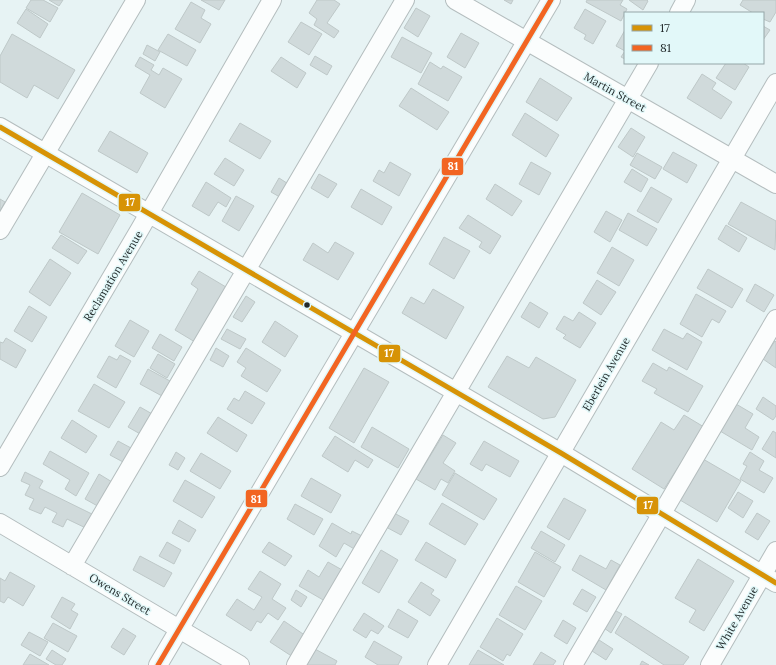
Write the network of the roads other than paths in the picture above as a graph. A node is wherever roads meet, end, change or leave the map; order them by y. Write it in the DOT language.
graph roads {
  1 [pos="136,0"];
  2 [pos="272,0"];
  3 [pos="405,0"];
  4 [pos="455,0"];
  5 [pos="551,0"];
  6 [pos="686,0"];
  7 [pos="680,12"];
  8 [pos="527,42"];
  9 [pos="648,64"];
  10 [pos="776,83"];
  11 [pos="628,99"];
  12 [pos="0,127"];
  13 [pos="45,153"];
  14 [pos="732,158"];
  15 [pos="776,184"];
  16 [pos="149,214"];
  17 [pos="0,230"];
  18 [pos="246,270"];
  19 [pos="776,319"];
  20 [pos="355,333"];
  21 [pos="456,392"];
  22 [pos="560,453"];
  23 [pos="0,467"];
  24 [pos="661,514"];
  25 [pos="0,523"];
  26 [pos="776,551"];
  27 [pos="72,566"];
  28 [pos="769,579"];
  29 [pos="179,629"];
  30 [pos="158,665"];
  31 [pos="240,665"];
  32 [pos="296,665"];
  33 [pos="437,665"];
  34 [pos="573,665"];
  35 [pos="710,665"];
  1 -- 13 [label="street"];
  2 -- 16 [label="street, Reclamation Avenue"];
  3 -- 18 [label="street"];
  4 -- 8 [label="street, Martin Street"];
  5 -- 8 [label="street"];
  6 -- 7 [label="street"];
  8 -- 11 [label="street, Martin Street"];
  8 -- 20 [label="street"];
  9 -- 11 [label="street"];
  10 -- 14 [label="street, Eberlein Avenue"];
  11 -- 14 [label="street, Martin Street"];
  11 -- 21 [label="street"];
  12 -- 13 [label="street"];
  13 -- 16 [label="street"];
  13 -- 17 [label="street"];
  14 -- 15 [label="street, Martin Street"];
  14 -- 22 [label="street, Eberlein Avenue"];
  16 -- 18 [label="street"];
  16 -- 23 [label="street, Reclamation Avenue"];
  18 -- 20 [label="street"];
  18 -- 27 [label="street"];
  19 -- 24 [label="street"];
  20 -- 21 [label="street"];
  20 -- 29 [label="street"];
  21 -- 22 [label="street"];
  21 -- 32 [label="street"];
  22 -- 24 [label="street"];
  22 -- 33 [label="street, Eberlein Avenue"];
  24 -- 28 [label="street"];
  24 -- 34 [label="street"];
  25 -- 27 [label="street, Owens Street"];
  26 -- 28 [label="street, White Avenue"];
  27 -- 29 [label="street, Owens Street"];
  28 -- 35 [label="street, White Avenue"];
  29 -- 30 [label="street"];
  29 -- 31 [label="street, Owens Street"];
}
